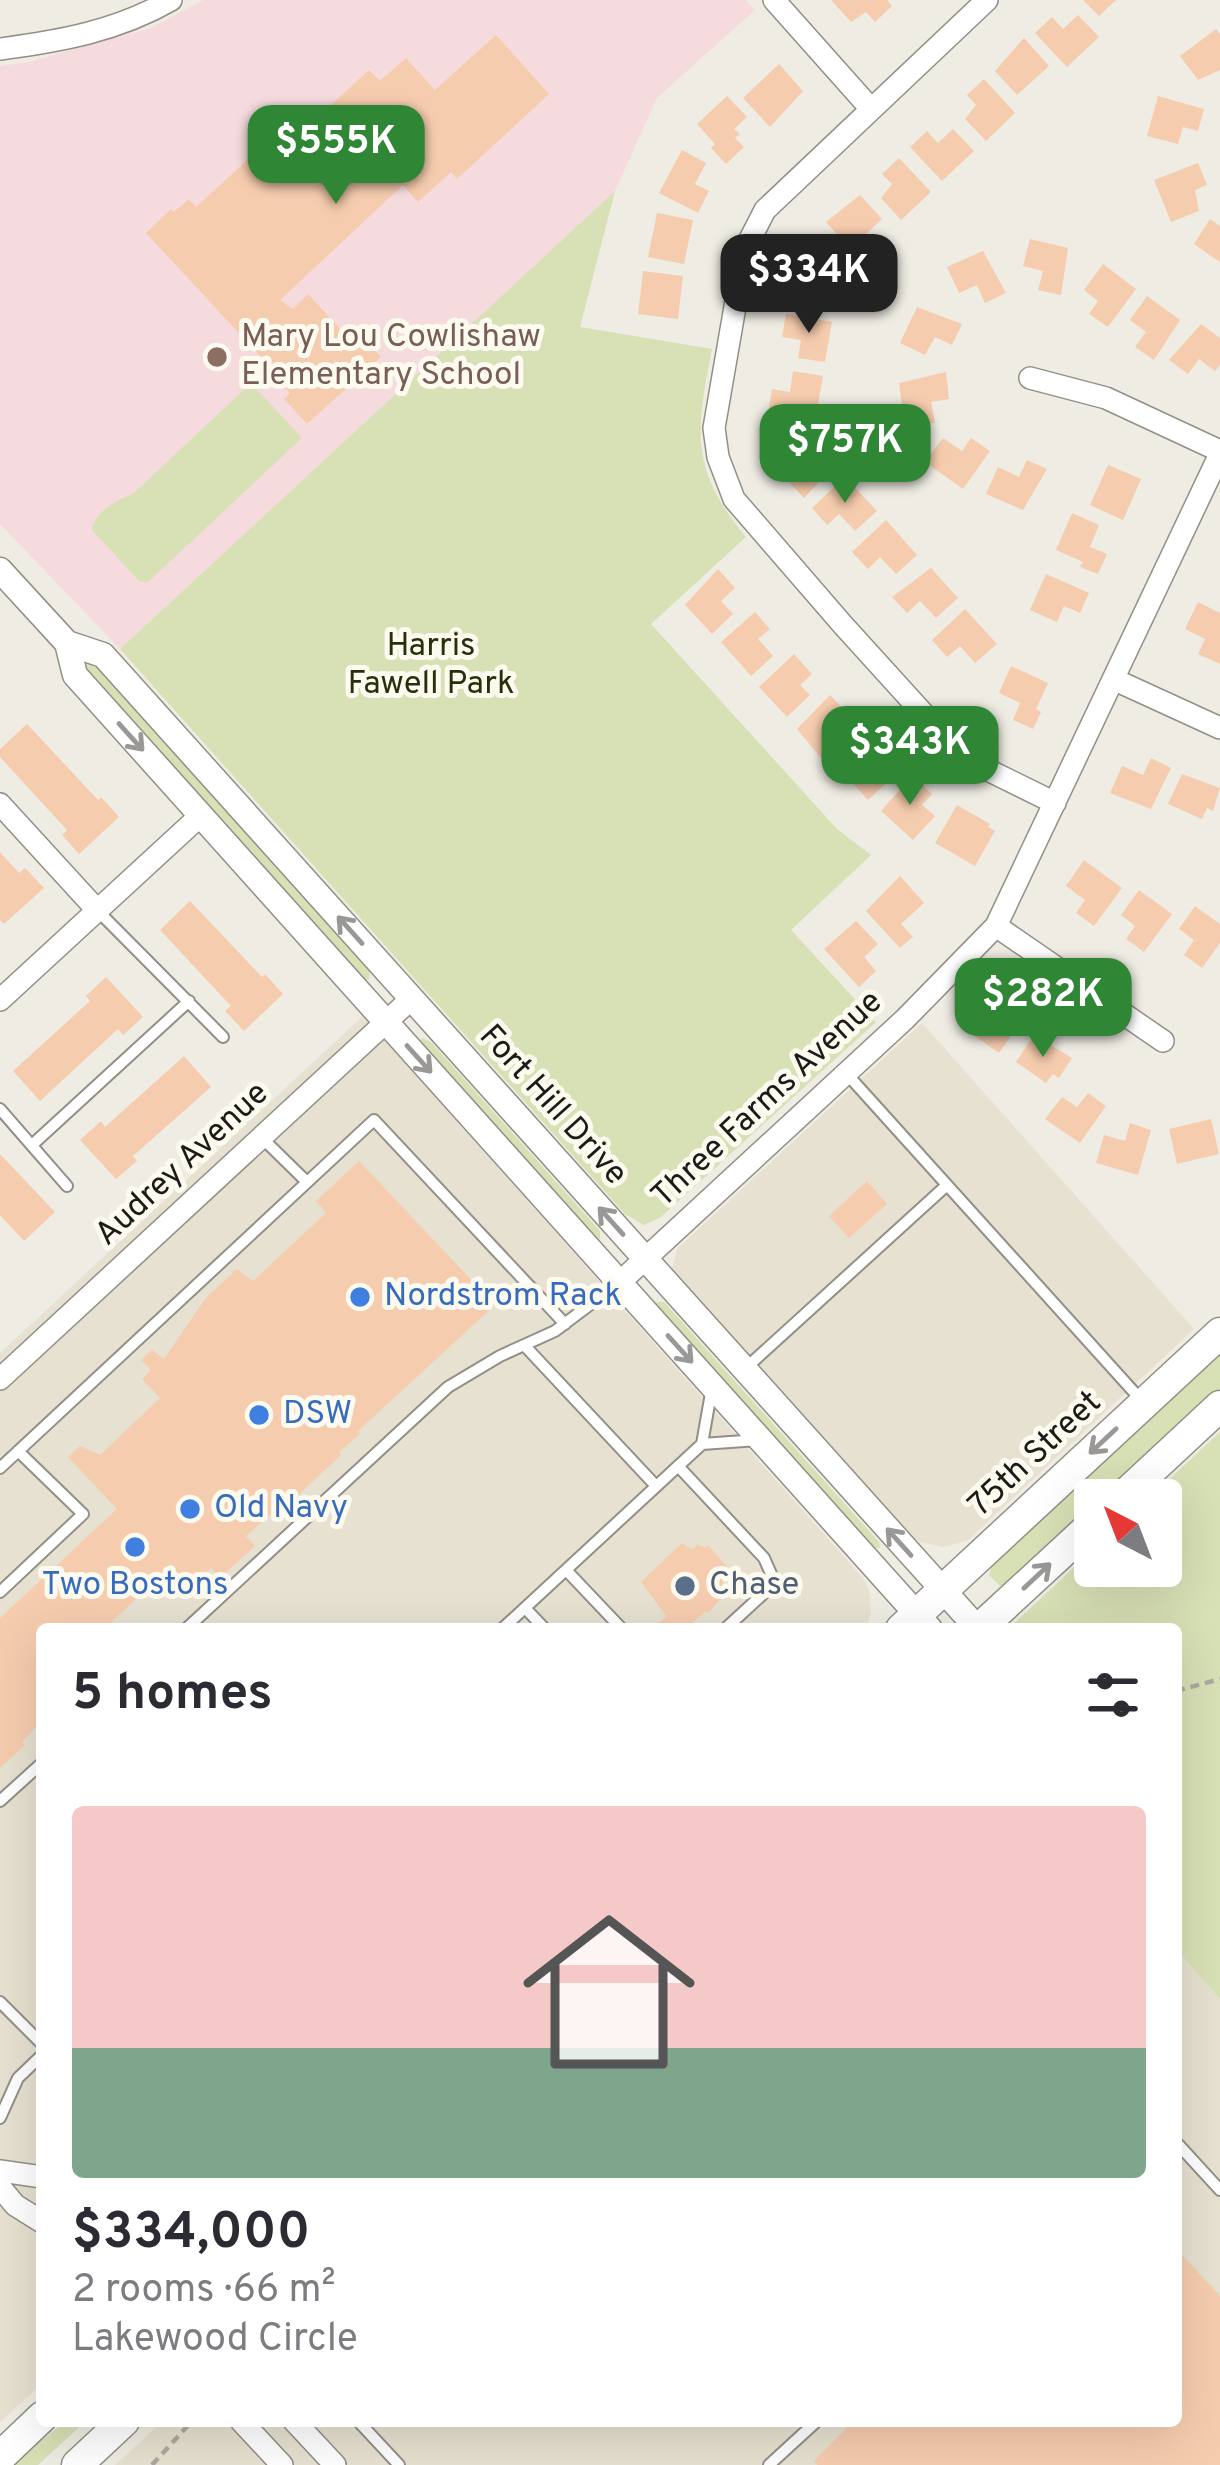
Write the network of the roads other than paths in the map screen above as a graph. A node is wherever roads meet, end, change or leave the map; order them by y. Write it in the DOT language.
graph roads {
  1 [pos="171,0"];
  2 [pos="774,0"];
  3 [pos="987,0"];
  4 [pos="0,49"];
  5 [pos="871,109"];
  6 [pos="1030,378"];
  7 [pos="1220,453"];
  8 [pos="0,570"];
  9 [pos="67,643"];
  10 [pos="1113,679"];
  11 [pos="1220,728"];
  12 [pos="1055,802"];
  13 [pos="0,804"];
  14 [pos="201,815"];
  15 [pos="97,910"];
  16 [pos="997,926"];
  17 [pos="412,999"];
  18 [pos="0,1000"];
  19 [pos="189,1001"];
  20 [pos="386,1022"];
  21 [pos="223,1037"];
  22 [pos="1163,1041"];
  23 [pos="846,1073"];
  24 [pos="0,1109"];
  25 [pos="262,1137"];
  26 [pos="32,1145"];
  27 [pos="307,1182"];
  28 [pos="947,1185"];
  29 [pos="67,1186"];
  30 [pos="645,1259"];
  31 [pos="620,1282"];
  32 [pos="565,1324"];
  33 [pos="1220,1333"];
  34 [pos="524,1345"];
  35 [pos="744,1369"];
  36 [pos="0,1379"];
  37 [pos="712,1384"];
  38 [pos="1144,1403"];
  39 [pos="1220,1406"];
  40 [pos="762,1440"];
  41 [pos="702,1444"];
  42 [pos="18,1451"];
  43 [pos="678,1466"];
  44 [pos="0,1468"];
  45 [pos="1142,1479"];
  46 [pos="656,1486"];
  47 [pos="1074,1541"];
  48 [pos="566,1570"];
  49 [pos="943,1590"];
  50 [pos="0,1592"];
  51 [pos="525,1608"];
  52 [pos="197,1623"];
  53 [pos="509,1623"];
  54 [pos="539,1623"];
  55 [pos="616,1623"];
  56 [pos="732,1623"];
  57 [pos="915,1623"];
  58 [pos="917,1623"];
  59 [pos="973,1623"];
  60 [pos="985,1623"];
  61 [pos="36,1769"];
  62 [pos="0,1802"];
  63 [pos="1,2005"];
  64 [pos="36,2038"];
  65 [pos="36,2060"];
  66 [pos="0,2118"];
  67 [pos="1182,2149"];
  68 [pos="0,2171"];
  69 [pos="36,2176"];
  70 [pos="0,2187"];
  71 [pos="1220,2190"];
  72 [pos="36,2218"];
  73 [pos="36,2423"];
  74 [pos="117,2427"];
  75 [pos="247,2427"];
  76 [pos="300,2427"];
  77 [pos="364,2427"];
  78 [pos="810,2427"];
  79 [pos="0,2457"];
  80 [pos="76,2465"];
  81 [pos="282,2465"];
  82 [pos="335,2465"];
  83 [pos="399,2465"];
  84 [pos="769,2465"];
  1 -- 4 [label="street"];
  2 -- 5 [label="street"];
  3 -- 5 [label="street"];
  5 -- 12 [label="street"];
  6 -- 7 [label="street"];
  7 -- 10 [label="street, Three Farms Avenue"];
  8 -- 9 [label="street, Fort Hill Drive"];
  9 -- 14 [label="street, Fort Hill Drive, one-way"];
  17 -- 9 [label="street, Fort Hill Drive, one-way"];
  10 -- 11 [label="street"];
  10 -- 12 [label="street, Three Farms Avenue"];
  12 -- 16 [label="street, Three Farms Avenue"];
  13 -- 15 [label="street"];
  14 -- 15 [label="street"];
  14 -- 20 [label="street, Fort Hill Drive"];
  15 -- 18 [label="street"];
  15 -- 19 [label="lane"];
  16 -- 22 [label="street"];
  16 -- 23 [label="street, Three Farms Avenue"];
  17 -- 20 [label="street, Audrey Avenue"];
  30 -- 17 [label="street, Fort Hill Drive, one-way"];
  19 -- 21 [label="lane"];
  19 -- 26 [label="lane"];
  20 -- 25 [label="street, Audrey Avenue"];
  20 -- 31 [label="street, Fort Hill Drive, one-way"];
  23 -- 28 [label="lane"];
  23 -- 30 [label="street, Three Farms Avenue"];
  24 -- 26 [label="lane"];
  25 -- 27 [label="lane"];
  25 -- 36 [label="street, Audrey Avenue"];
  26 -- 29 [label="lane"];
  27 -- 32 [label="lane"];
  27 -- 42 [label="lane"];
  28 -- 35 [label="lane"];
  28 -- 38 [label="lane"];
  30 -- 31 [label="street, Three Farms Avenue"];
  30 -- 35 [label="street, Fort Hill Drive"];
  31 -- 32 [label="lane"];
  31 -- 37 [label="street, Fort Hill Drive, one-way"];
  32 -- 34 [label="lane"];
  33 -- 38 [label="main road, 75th Street"];
  34 -- 46 [label="lane"];
  34 -- 52 [label="lane"];
  49 -- 35 [label="street, Fort Hill Drive, one-way"];
  37 -- 40 [label="street, Fort Hill Drive"];
  37 -- 41 [label="lane"];
  38 -- 49 [label="main road, 75th Street, one-way"];
  39 -- 45 [label="main road"];
  40 -- 41 [label="lane"];
  40 -- 57 [label="street, Fort Hill Drive"];
  41 -- 43 [label="lane"];
  42 -- 44 [label="lane"];
  42 -- 50 [label="lane"];
  43 -- 46 [label="lane"];
  43 -- 56 [label="lane"];
  46 -- 48 [label="lane"];
  60 -- 47 [label="main road, one-way"];
  48 -- 51 [label="lane"];
  48 -- 55 [label="lane"];
  49 -- 58 [label="main road, 75th Street"];
  49 -- 59 [label="street, Fort Hill Drive"];
  51 -- 53 [label="lane"];
  51 -- 54 [label="lane"];
  61 -- 62 [label="lane"];
  63 -- 64 [label="lane"];
  65 -- 66 [label="lane"];
  67 -- 71 [label="lane"];
  68 -- 69 [label="street"];
  70 -- 72 [label="street"];
  73 -- 79 [label="main road"];
  74 -- 80 [label="main road"];
  75 -- 81 [label="street"];
  76 -- 82 [label="street"];
  77 -- 83 [label="lane"];
  78 -- 84 [label="lane"];
}
